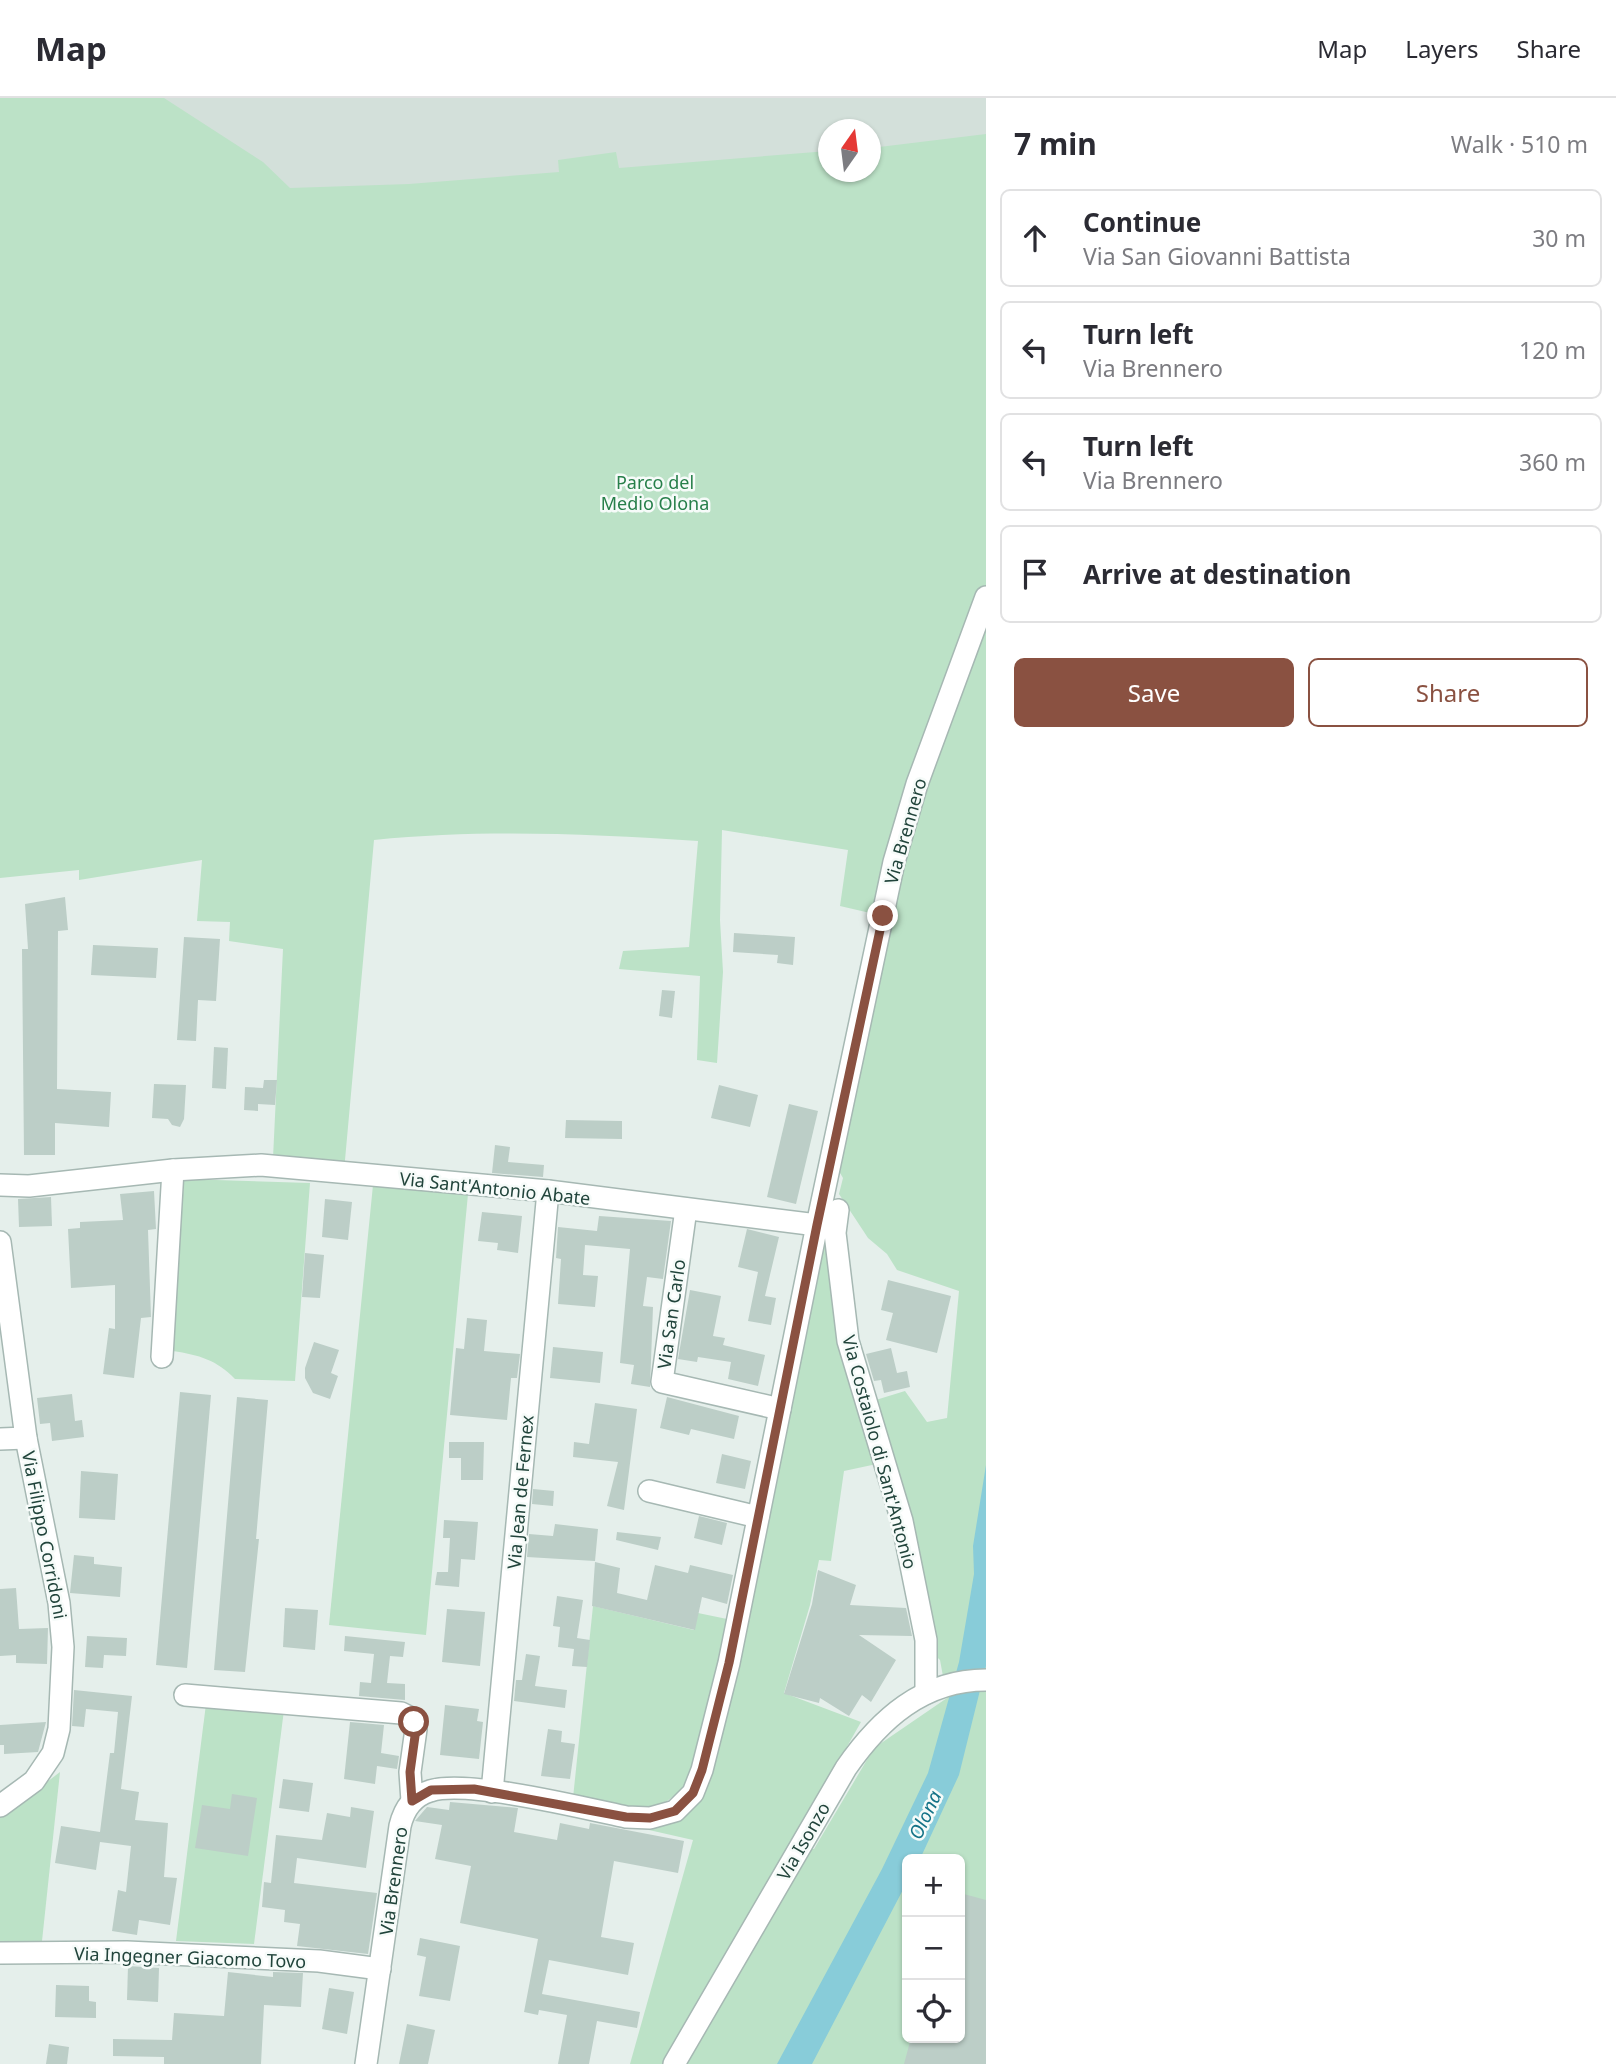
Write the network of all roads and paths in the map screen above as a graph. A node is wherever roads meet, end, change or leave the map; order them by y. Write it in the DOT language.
graph roads {
  1 [pos="986,597"];
  2 [pos="173,1170"];
  3 [pos="0,1185"];
  4 [pos="548,1191"];
  5 [pos="686,1209"];
  6 [pos="838,1210"];
  7 [pos="817,1225"];
  8 [pos="0,1242"];
  9 [pos="162,1357"];
  10 [pos="780,1409"];
  11 [pos="26,1438"];
  12 [pos="0,1439"];
  13 [pos="649,1491"];
  14 [pos="758,1517"];
  15 [pos="986,1680"];
  16 [pos="928,1692"];
  17 [pos="185,1695"];
  18 [pos="492,1792"];
  19 [pos="412,1801"];
  20 [pos="0,1806"];
  21 [pos="0,1953"];
  22 [pos="380,1969"];
  23 [pos="366,2064"];
  24 [pos="674,2064"];
  1 -- 7 [label="street, Via Brennero"];
  2 -- 3 [label="street, Via Sant'Antonio Abate"];
  2 -- 4 [label="street, Via Sant'Antonio Abate"];
  2 -- 9 [label="street"];
  4 -- 5 [label="street, Via Sant'Antonio Abate"];
  4 -- 18 [label="street, Via Jean de Fernex"];
  5 -- 7 [label="street, Via Sant'Antonio Abate"];
  5 -- 10 [label="street, Via San Carlo"];
  6 -- 16 [label="street, Via Costaiolo di Sant'Antonio"];
  7 -- 10 [label="street, Via Brennero"];
  8 -- 11 [label="street, Via Filippo Corridoni"];
  10 -- 14 [label="street, Via Brennero"];
  11 -- 12 [label="street"];
  11 -- 20 [label="street, Via Filippo Corridoni"];
  13 -- 14 [label="street"];
  14 -- 18 [label="street, Via Brennero"];
  15 -- 16 [label="street, Via Isonzo"];
  16 -- 24 [label="street, Via Isonzo"];
  17 -- 19 [label="street"];
  18 -- 19 [label="street, Via Brennero"];
  19 -- 22 [label="street, Via Brennero"];
  21 -- 22 [label="street, Via Ingegner Giacomo Tovo"];
  22 -- 23 [label="street, Via Brennero"];
}
